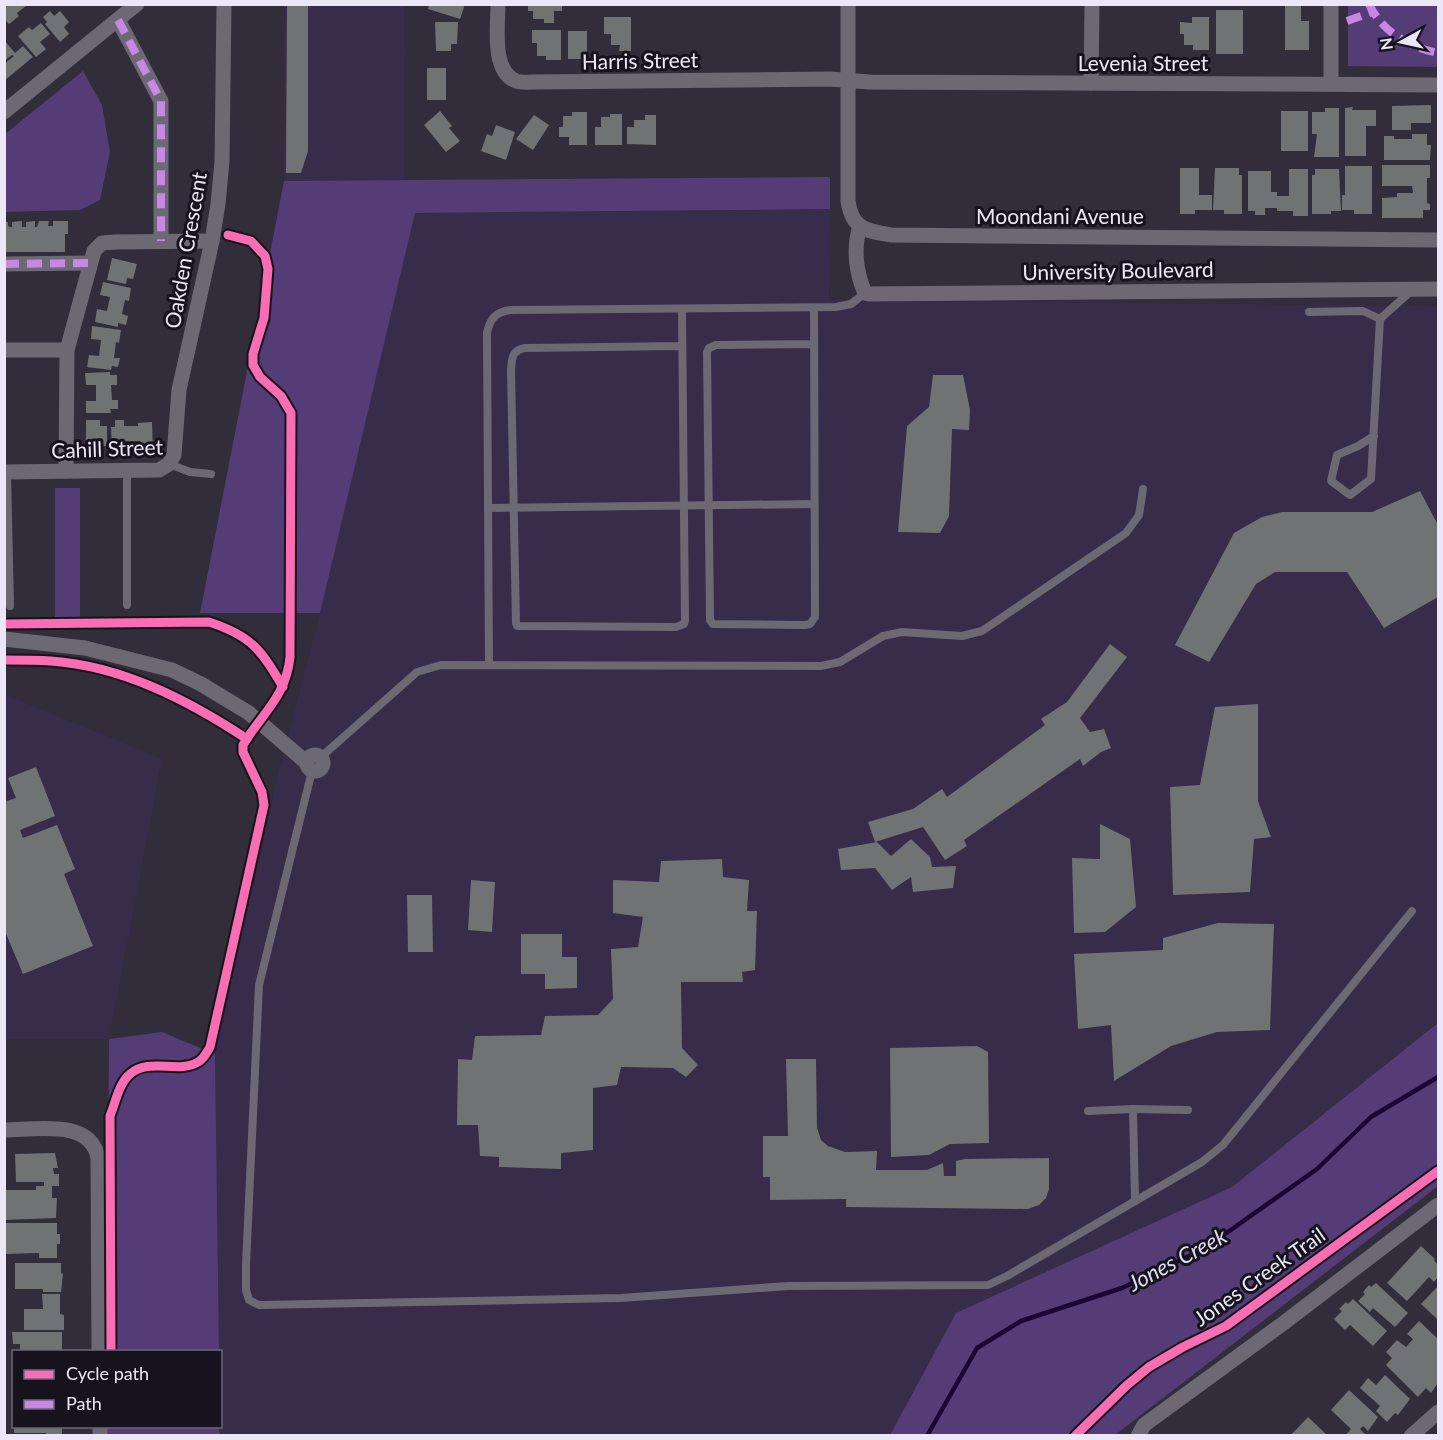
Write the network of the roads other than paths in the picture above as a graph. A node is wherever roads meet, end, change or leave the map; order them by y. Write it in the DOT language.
graph roads {
  1 [pos="137,4"];
  2 [pos="224,4"];
  3 [pos="498,4"];
  4 [pos="848,4"];
  5 [pos="1092,4"];
  6 [pos="1331,4"];
  7 [pos="118,20"];
  8 [pos="848,80"];
  9 [pos="1091,83"];
  10 [pos="1330,84"];
  11 [pos="1438,85"];
  12 [pos="4,112"];
  13 [pos="860,226"];
  14 [pos="1438,228"];
  15 [pos="1412,238"];
  16 [pos="1438,240"];
  17 [pos="161,241"];
  18 [pos="212,241"];
  19 [pos="89,263"];
  20 [pos="4,264"];
  21 [pos="1415,288"];
  22 [pos="1438,289"];
  23 [pos="866,293"];
  24 [pos="814,308"];
  25 [pos="682,309"];
  26 [pos="1309,312"];
  27 [pos="1380,319"];
  28 [pos="814,344"];
  29 [pos="682,346"];
  30 [pos="4,350"];
  31 [pos="67,350"];
  32 [pos="1374,436"];
  33 [pos="170,465"];
  34 [pos="66,471"];
  35 [pos="127,471"];
  36 [pos="6,472"];
  37 [pos="210,474"];
  38 [pos="1143,489"];
  39 [pos="814,504"];
  40 [pos="709,505"];
  41 [pos="684,506"];
  42 [pos="488,508"];
  43 [pos="514,508"];
  44 [pos="7,549"];
  45 [pos="127,605"];
  46 [pos="10,606"];
  47 [pos="4,639"];
  48 [pos="489,665"];
  49 [pos="313,762"];
  50 [pos="1412,911"];
  51 [pos="1133,1109"];
  52 [pos="1188,1110"];
  53 [pos="1088,1111"];
  54 [pos="4,1130"];
  55 [pos="1135,1201"];
  56 [pos="1436,1212"];
  57 [pos="99,1350"];
  58 [pos="1438,1412"];
  59 [pos="1138,1436"];
  60 [pos="1411,1436"];
  1 -- 7 [label="street"];
  2 -- 18 [label="street, Oakden Crescent"];
  3 -- 8 [label="street, Harris Street"];
  4 -- 8 [label="street"];
  5 -- 9 [label="street"];
  6 -- 10 [label="street"];
  7 -- 12 [label="street"];
  7 -- 17 [label="street"];
  8 -- 9 [label="street, Levenia Street"];
  8 -- 13 [label="street"];
  9 -- 10 [label="street, Levenia Street"];
  10 -- 11 [label="street, Levenia Street"];
  13 -- 15 [label="street, Moondani Avenue"];
  13 -- 23 [label="street"];
  14 -- 15 [label="street, Moondani Avenue"];
  15 -- 16 [label="street, Moondani Avenue"];
  17 -- 18 [label="street"];
  17 -- 19 [label="street"];
  18 -- 33 [label="street, Oakden Crescent"];
  19 -- 20 [label="street"];
  19 -- 31 [label="street"];
  21 -- 22 [label="street, University Boulevard"];
  21 -- 23 [label="street, University Boulevard"];
  21 -- 27 [label="lane"];
  23 -- 24 [label="lane"];
  24 -- 25 [label="lane"];
  24 -- 28 [label="lane"];
  25 -- 29 [label="lane"];
  25 -- 42 [label="lane"];
  26 -- 27 [label="lane"];
  27 -- 32 [label="lane"];
  28 -- 39 [label="lane"];
  28 -- 40 [label="lane"];
  29 -- 41 [label="lane"];
  29 -- 43 [label="lane"];
  30 -- 31 [label="street"];
  31 -- 34 [label="street"];
  32 -- 32 [label="lane"];
  33 -- 35 [label="street, Cahill Street"];
  33 -- 37 [label="lane, Cahill Street"];
  34 -- 35 [label="street, Cahill Street"];
  34 -- 36 [label="street, Cahill Street"];
  35 -- 45 [label="lane"];
  36 -- 44 [label="lane"];
  38 -- 48 [label="lane"];
  39 -- 40 [label="lane"];
  39 -- 40 [label="lane"];
  40 -- 41 [label="lane"];
  41 -- 43 [label="lane"];
  41 -- 43 [label="lane"];
  42 -- 43 [label="lane"];
  42 -- 48 [label="lane"];
  44 -- 46 [label="lane"];
  47 -- 49 [label="street"];
  48 -- 49 [label="lane"];
  49 -- 55 [label="lane"];
  50 -- 55 [label="lane"];
  51 -- 52 [label="lane"];
  51 -- 53 [label="lane"];
  51 -- 55 [label="lane"];
  54 -- 57 [label="street"];
  56 -- 59 [label="street"];
  58 -- 60 [label="street"];
}
